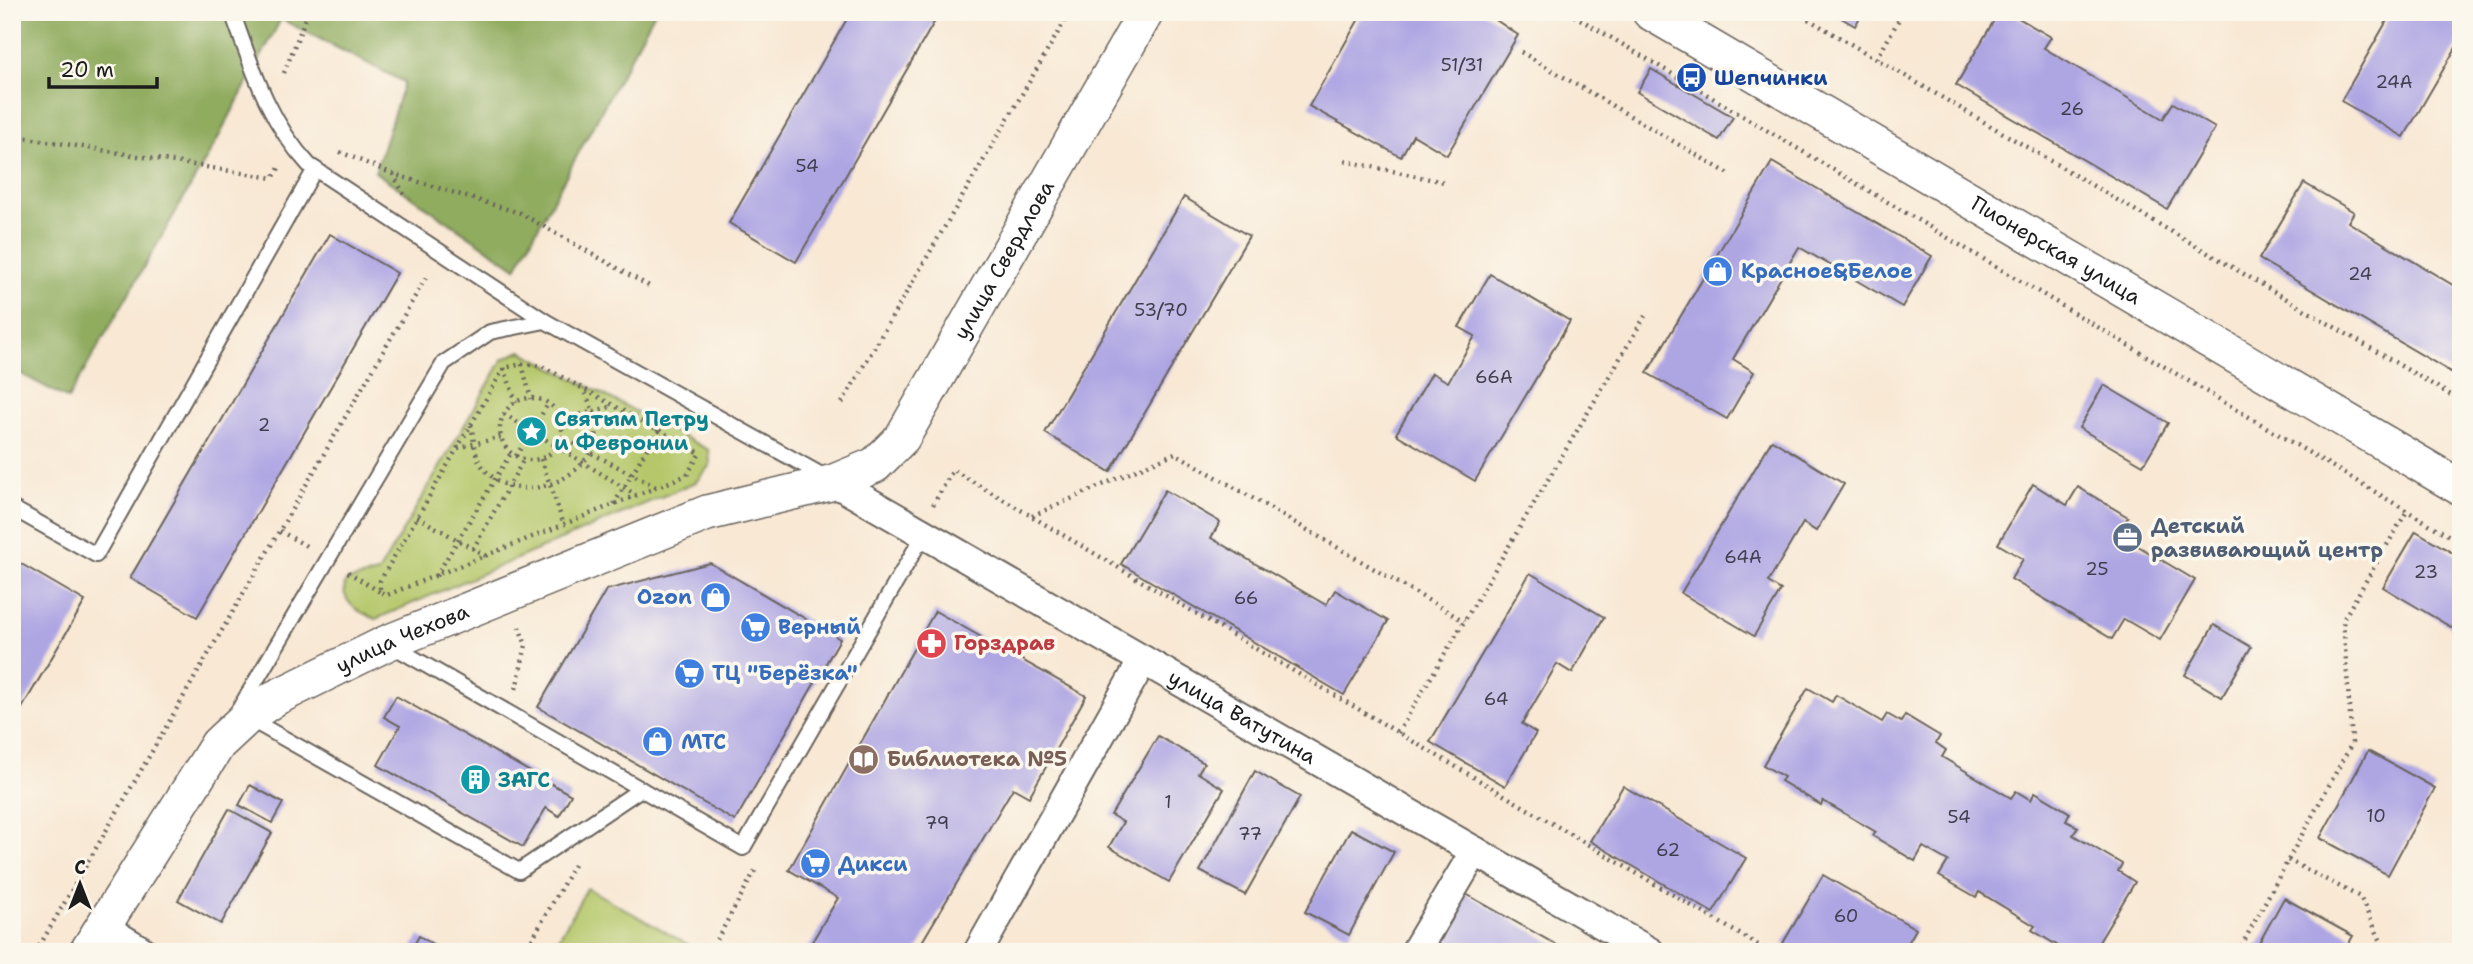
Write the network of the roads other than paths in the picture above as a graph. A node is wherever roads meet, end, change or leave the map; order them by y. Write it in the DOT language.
graph roads {
  1 [pos="232,12"];
  2 [pos="1146,12"];
  3 [pos="1650,12"];
  4 [pos="314,169"];
  5 [pos="545,321"];
  6 [pos="834,482"];
  7 [pos="2461,488"];
  8 [pos="12,508"];
  9 [pos="924,534"];
  10 [pos="387,643"];
  11 [pos="1143,660"];
  12 [pos="247,717"];
  13 [pos="218,744"];
  14 [pos="642,789"];
  15 [pos="1475,851"];
  16 [pos="94,939"];
  17 [pos="144,952"];
  18 [pos="978,952"];
  19 [pos="1415,952"];
  20 [pos="1650,952"];
  1 -- 4 [label="lane"];
  2 -- 6 [label="street, улица Свердлова"];
  3 -- 7 [label="street, Пионерская улица"];
  4 -- 5 [label="lane"];
  4 -- 8 [label="lane"];
  5 -- 6 [label="lane"];
  5 -- 13 [label="lane"];
  6 -- 9 [label="street, улица Ватутина"];
  6 -- 10 [label="street, улица Чехова"];
  9 -- 11 [label="street, улица Ватутина"];
  9 -- 14 [label="lane"];
  10 -- 12 [label="street, улица Чехова"];
  10 -- 14 [label="lane"];
  11 -- 15 [label="street, улица Ватутина"];
  11 -- 18 [label="street"];
  12 -- 13 [label="street, улица Чехова"];
  12 -- 14 [label="lane"];
  13 -- 16 [label="street, улица Чехова"];
  15 -- 19 [label="street"];
  15 -- 20 [label="street, улица Ватутина"];
  16 -- 17 [label="street"];
}
